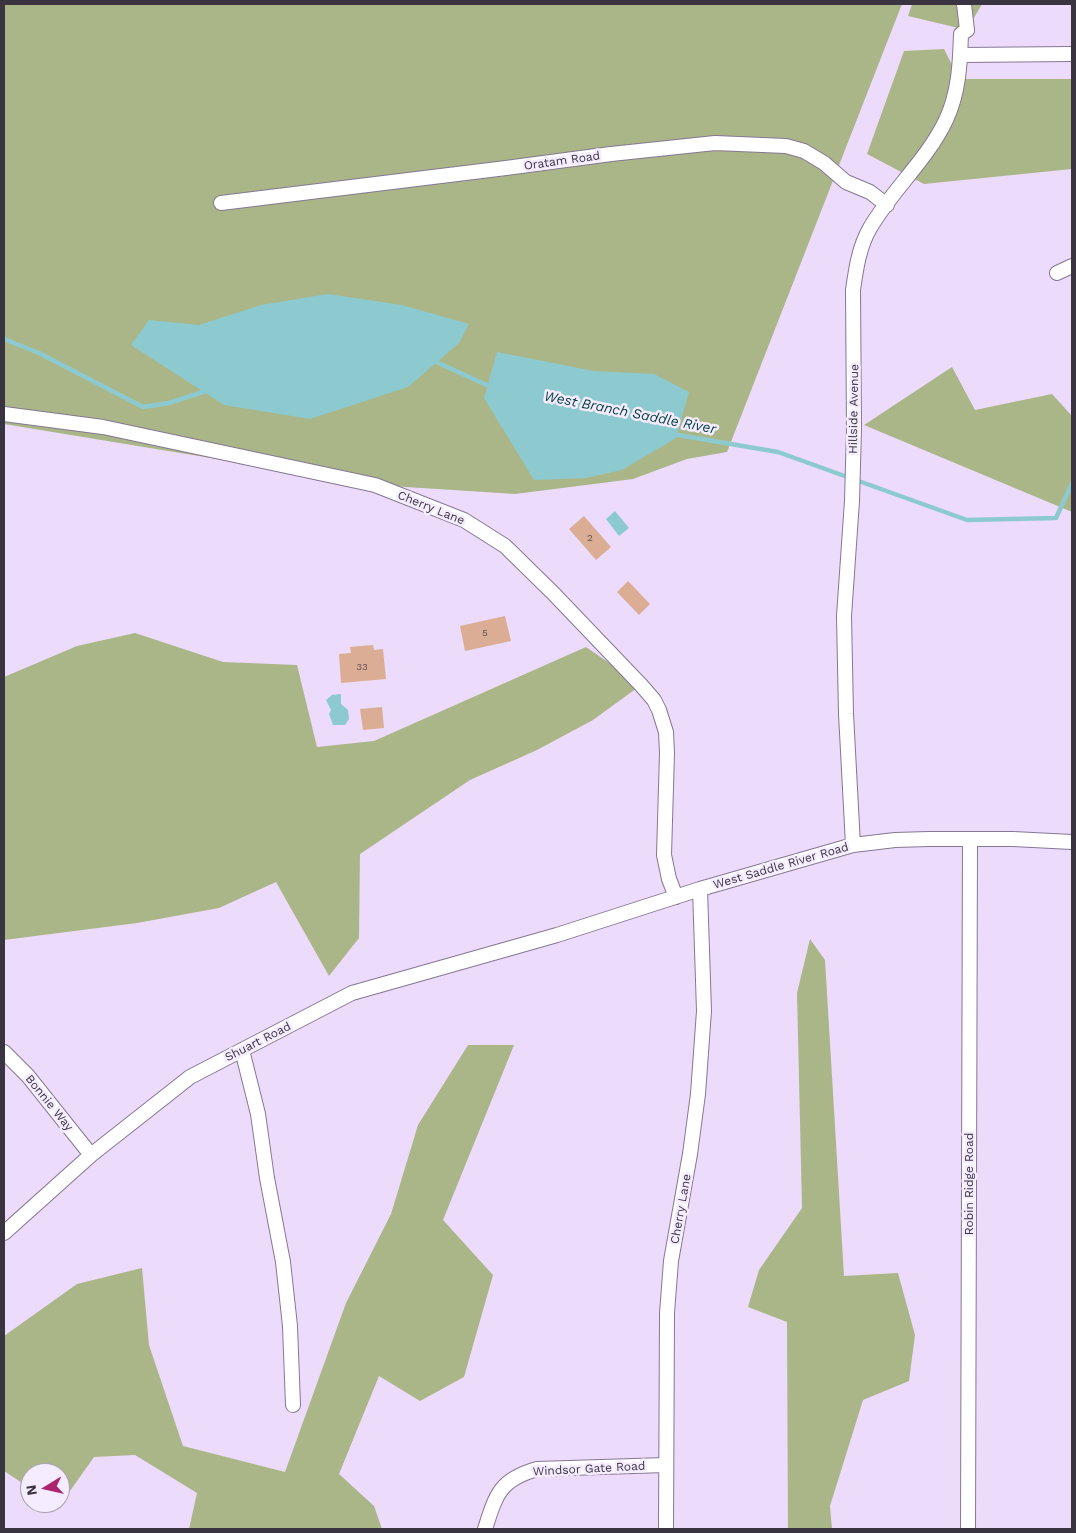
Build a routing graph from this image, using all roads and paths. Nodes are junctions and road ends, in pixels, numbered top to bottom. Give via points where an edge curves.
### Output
1 (964, 4) edge
2 (1072, 54) edge
3 (960, 55) junction
4 (221, 203) dead end
5 (887, 205) junction
6 (1072, 266) edge
7 (1057, 273) dead end
8 (4, 414) edge
9 (970, 839) junction
10 (1072, 842) edge
11 (853, 845) junction
12 (700, 889) junction
13 (676, 897) junction
14 (558, 935) joint
15 (242, 1050) junction
16 (4, 1052) edge
17 (91, 1156) junction
18 (4, 1233) edge
19 (293, 1404) dead end
20 (666, 1465) junction
21 (485, 1529) edge
22 (666, 1529) edge
23 (968, 1529) edge

1 - 3 street, Hillside Avenue via 967,30 961,34
2 - 3 street
3 - 5 street, Hillside Avenue via 960,72 946,119
4 - 5 street, Oratam Road via 715,143 786,146 804,151 846,182 870,192
5 - 11 street, Hillside Avenue via 861,248 853,290 853,468 844,616
6 - 7 street
8 - 13 street, Cherry Lane via 103,427 375,485 464,520 505,546 641,685 659,710 666,732 667,753 664,855
9 - 10 street, West Saddle River Road
9 - 11 street, West Saddle River Road via 895,840
9 - 23 street, Robin Ridge Road
11 - 12 street, West Saddle River Road
12 - 13 street, West Saddle River Road
12 - 20 street, Cherry Lane via 704,1011 696,1111 671,1261 667,1313
13 - 14 street, West Saddle River Road
14 - 15 street, Shuart Road via 352,993
15 - 17 street, Shuart Road via 190,1077
15 - 19 street via 258,1114 282,1262 290,1326
16 - 17 street, Bonnie Way via 28,1076
17 - 18 street, Shuart Road
20 - 21 street, Windsor Gate Road via 537,1469 523,1473 500,1490
20 - 22 street, Cherry Lane

